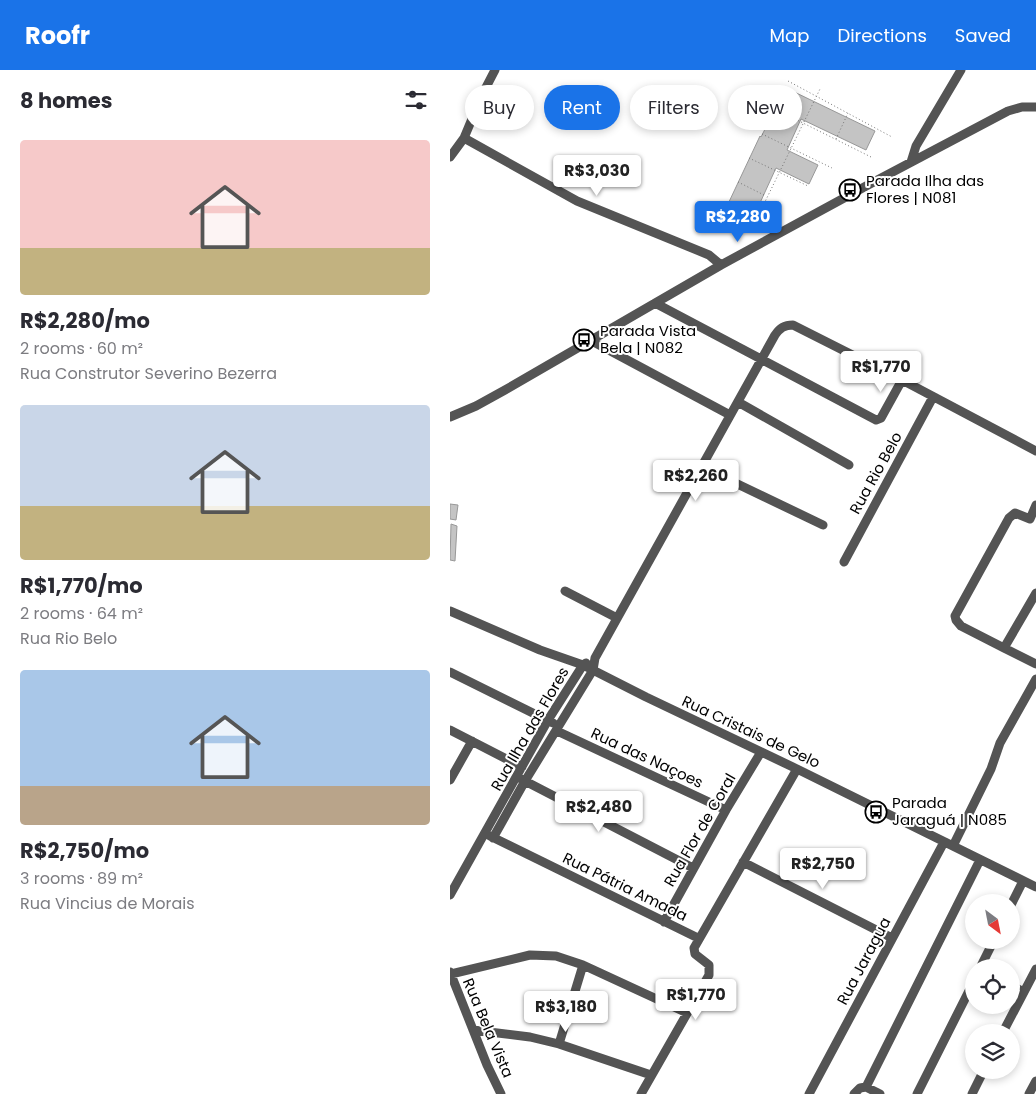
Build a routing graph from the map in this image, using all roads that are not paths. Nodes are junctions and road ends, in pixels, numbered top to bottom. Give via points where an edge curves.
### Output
1 (496, 70) edge
2 (960, 70) edge
3 (1036, 107) edge
4 (464, 138) junction
5 (450, 157) edge
6 (911, 162) junction
7 (721, 265) junction
8 (655, 303) junction
9 (590, 340) junction
10 (760, 361) junction
11 (902, 380) junction
12 (934, 397) junction
13 (738, 402) junction
14 (730, 415) junction
15 (450, 417) edge
16 (1036, 451) edge
17 (849, 465) dead end
18 (702, 467) junction
19 (1036, 505) edge
20 (1033, 522) edge
21 (823, 524) dead end
22 (844, 562) dead end
23 (565, 591) dead end
24 (1036, 593) edge
25 (450, 611) edge
26 (617, 618) junction
27 (1004, 648) junction
28 (595, 658) junction
29 (1036, 664) edge
30 (583, 665) junction
31 (593, 670) junction
32 (450, 672) edge
33 (1036, 679) edge
34 (548, 720) junction
35 (558, 728) junction
36 (450, 730) edge
37 (472, 741) junction
38 (761, 752) junction
39 (522, 767) junction
40 (797, 769) junction
41 (520, 779) junction
42 (450, 780) edge
43 (726, 810) junction
44 (489, 836) junction
45 (944, 842) junction
46 (953, 846) junction
47 (980, 860) junction
48 (743, 862) junction
49 (693, 868) junction
50 (1023, 881) junction
51 (1036, 887) edge
52 (1016, 894) edge
53 (450, 895) edge
54 (664, 922) junction
55 (698, 938) junction
56 (892, 938) junction
57 (583, 965) junction
58 (1036, 969) edge
59 (450, 973) edge
60 (1020, 988) edge
61 (1025, 990) junction
62 (965, 998) edge
63 (687, 1013) junction
64 (1007, 1024) edge
65 (473, 1030) junction
66 (560, 1044) junction
67 (651, 1075) junction
68 (980, 1079) edge
69 (1036, 1081) edge
70 (866, 1087) junction
71 (501, 1094) edge
72 (641, 1094) edge
73 (809, 1094) edge
74 (854, 1094) edge
75 (880, 1094) edge
76 (917, 1094) edge
77 (972, 1094) edge
78 (1029, 1094) edge

1 - 4 street
2 - 6 street via 916,146
3 - 6 street via 1008,112
4 - 5 street
4 - 7 street via 577,201 709,255
6 - 7 street
7 - 8 street
8 - 9 street
8 - 10 street
9 - 14 street
9 - 15 street via 505,390
10 - 11 street via 780,328 786,325
10 - 11 street, Rua Rio Belo via 876,420 881,418
10 - 13 street
11 - 12 street
12 - 16 street
12 - 22 street, Rua Rio Belo
13 - 14 street
13 - 17 street
14 - 18 street
18 - 21 street
18 - 26 street
19 - 20 street
20 - 27 street via 1019,514 1012,515 955,616 962,626
23 - 26 street
24 - 27 street
25 - 30 street, Rua Cristais de Gelo
26 - 28 street
27 - 29 street
28 - 30 street, Rua Ilha das Flores
28 - 31 street, Rua Ilha das Flores
30 - 31 street, Rua Cristais de Gelo
30 - 34 street, Rua Ilha das Flores
31 - 35 street, Rua Ilha das Flores
31 - 38 street, Rua Cristais de Gelo
32 - 34 street, Rua das Naçoes
33 - 46 street via 1000,743 991,769
34 - 35 street, Rua das Naçoes
34 - 39 street, Rua Ilha das Flores
35 - 41 street, Rua Ilha das Flores
35 - 43 street, Rua das Naçoes
36 - 37 street
37 - 39 street
37 - 42 street
38 - 40 street, Rua Cristais de Gelo
38 - 43 street, Rua Flor de Coral
39 - 41 street, Rua Ilha das Flores
40 - 45 street, Rua Cristais de Gelo
40 - 48 street
41 - 44 street, Rua Ilha das Flores
41 - 49 street
43 - 49 street, Rua Flor de Coral
44 - 53 street, Rua Ilha das Flores
44 - 54 street, Rua Pátria Amada
45 - 46 street, Rua Cristais de Gelo
45 - 56 street, Rua Jaragua
46 - 47 street, Rua Cristais de Gelo
47 - 50 street, Rua Cristais de Gelo
47 - 70 street
48 - 55 street
48 - 56 street
49 - 54 street, Rua Flor de Coral
50 - 51 street, Rua Cristais de Gelo
50 - 52 street
54 - 55 street, Rua Pátria Amada
55 - 63 street via 694,952 707,962 710,969
56 - 73 street, Rua Jaragua
57 - 59 street via 544,954
57 - 63 street
57 - 66 street
58 - 61 street
59 - 65 street, Rua Bela Vista
60 - 61 lane
61 - 64 street
62 - 76 street
63 - 67 street
65 - 66 street
65 - 71 street, Rua Bela Vista
66 - 67 street
67 - 72 street
68 - 77 street
69 - 78 street
70 - 74 street
70 - 75 street

